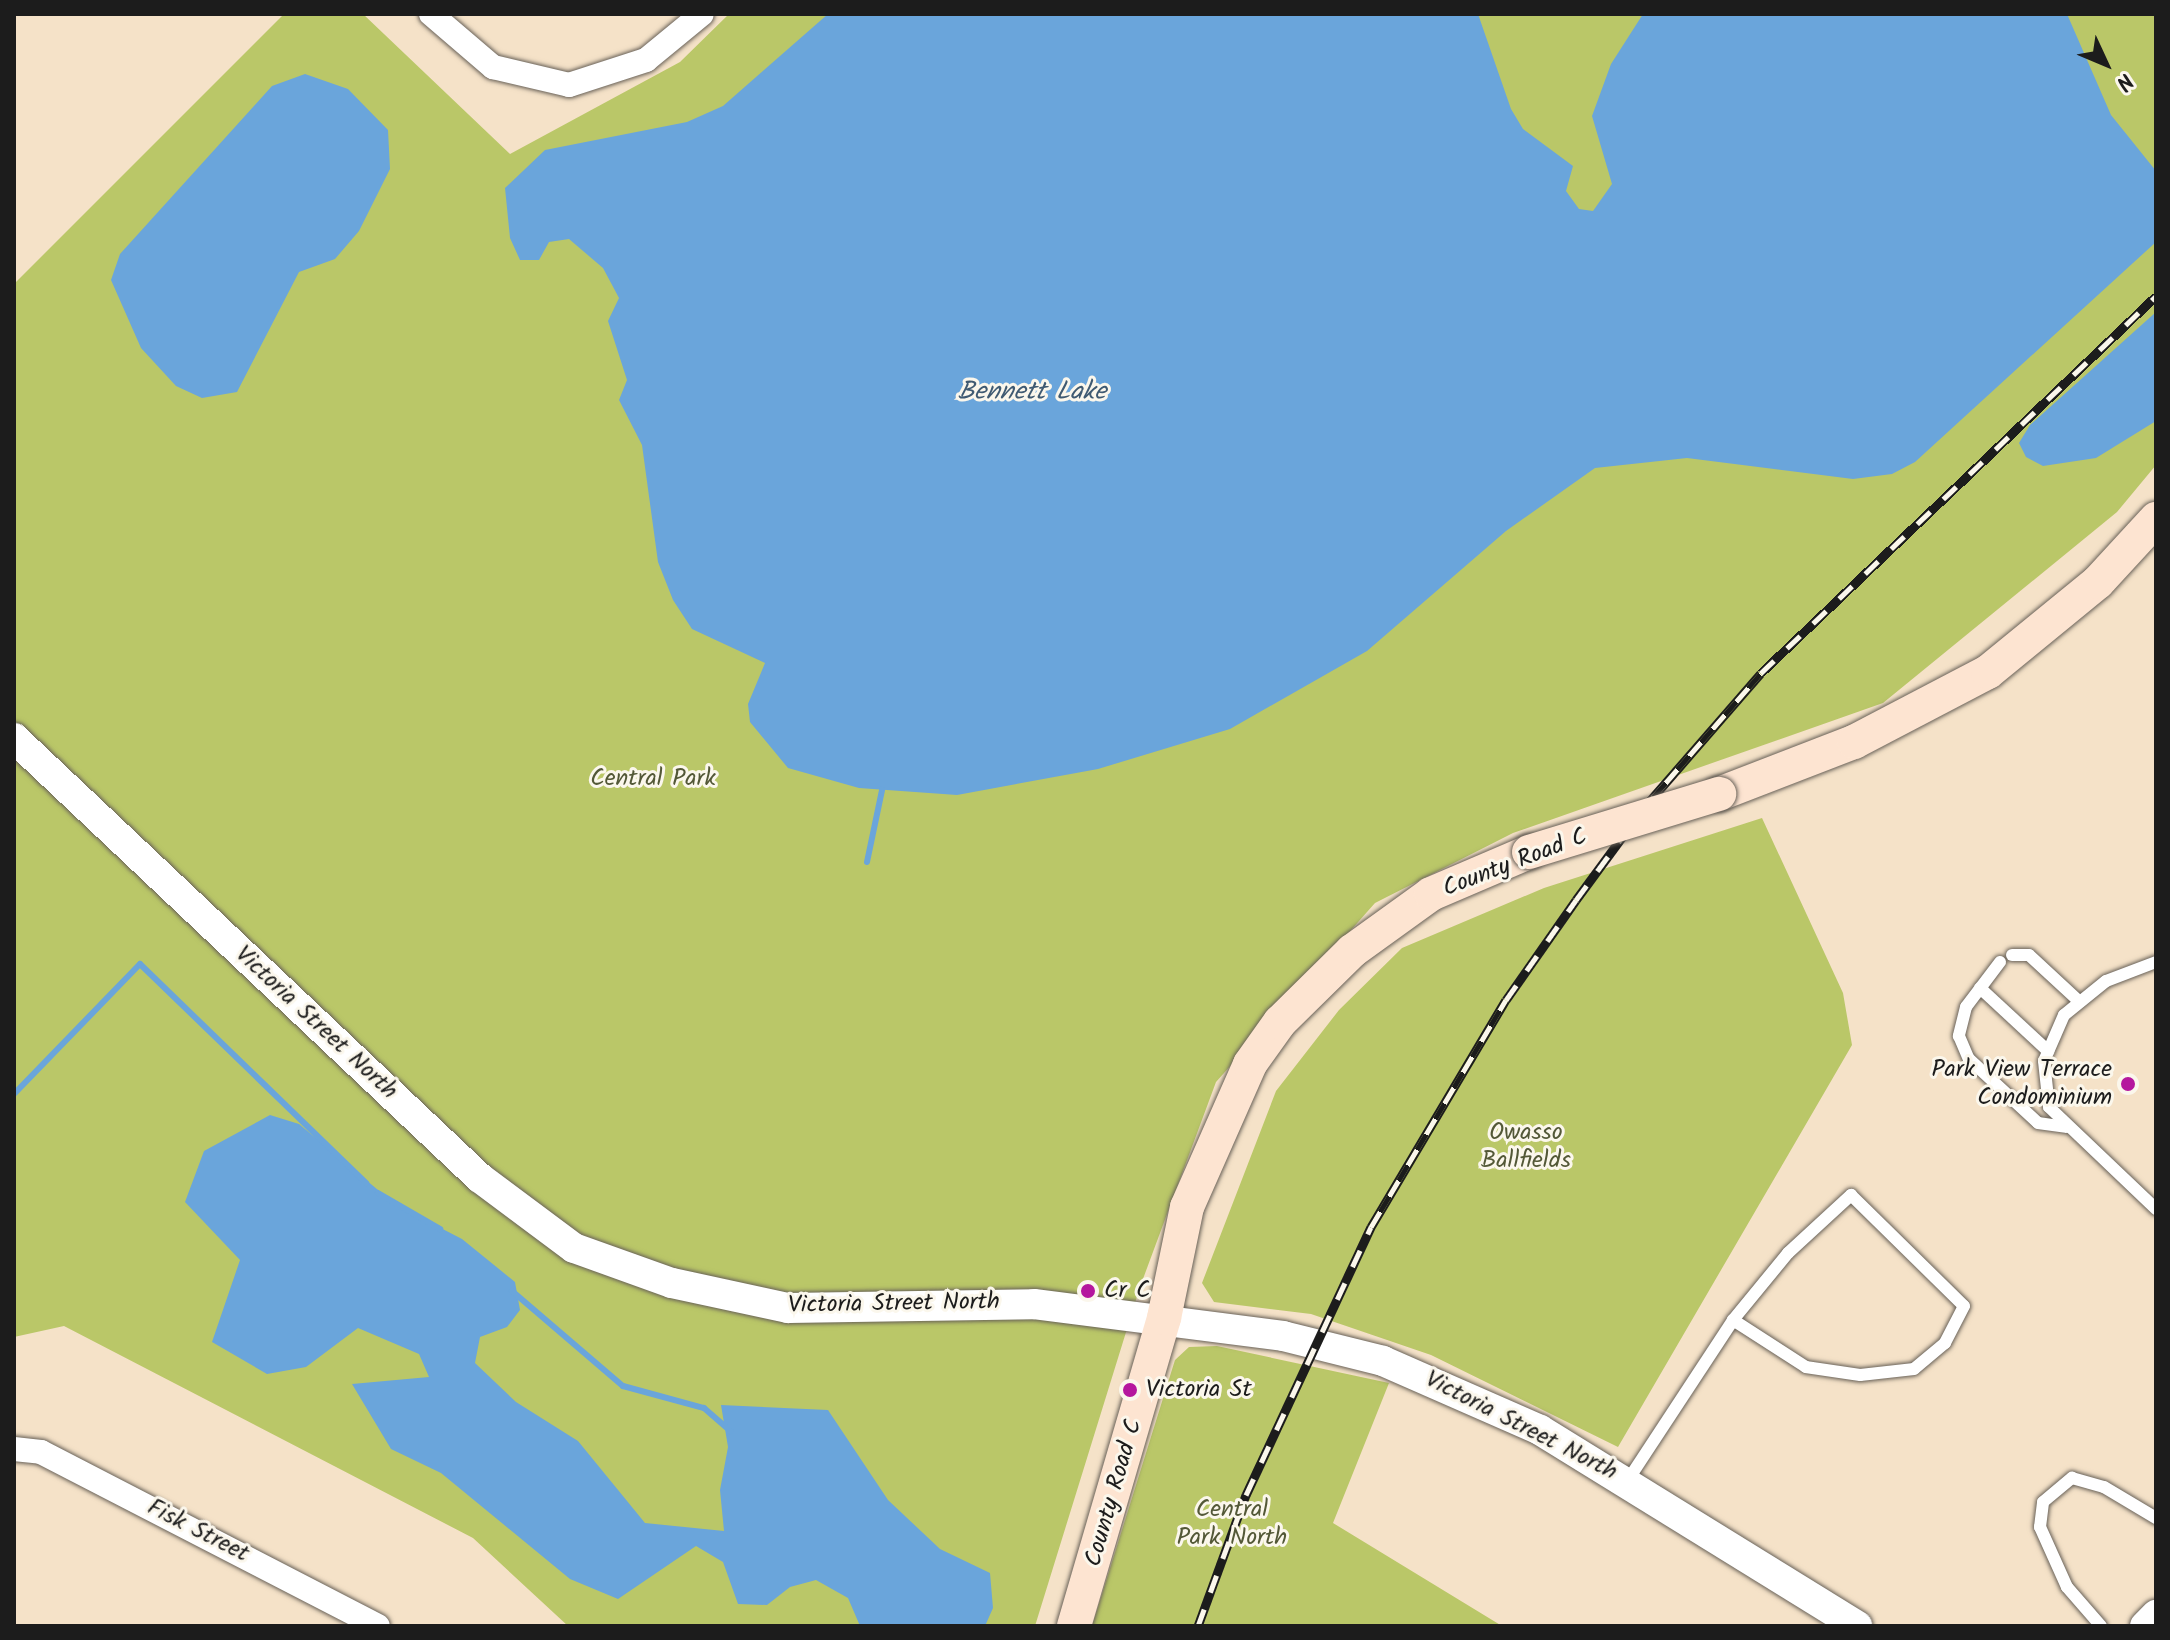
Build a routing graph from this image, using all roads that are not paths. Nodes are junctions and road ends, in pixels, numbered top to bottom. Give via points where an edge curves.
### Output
1 (431, 14) edge
2 (702, 14) edge
3 (2156, 519) edge
4 (14, 738) edge
5 (2012, 955) dead end
6 (2000, 962) dead end
7 (2156, 962) edge
8 (1980, 988) junction
9 (2080, 1002) junction
10 (2048, 1051) junction
11 (2066, 1127) junction
12 (2156, 1209) edge
13 (1164, 1318) junction
14 (1733, 1320) junction
15 (14, 1449) edge
16 (1628, 1480) junction
17 (2156, 1518) edge
18 (2156, 1615) edge
19 (378, 1626) edge
20 (1074, 1626) edge
21 (1857, 1626) edge
22 (2101, 1626) edge
23 (2145, 1626) edge

1 - 2 street via 493,67 569,85 646,60
3 - 13 main road, County Road C, bridge via 2098,582 1988,672 1854,742 1719,794 1529,852 1431,894 1352,951 1280,1022 1207,1148
4 - 13 street, Victoria Street North via 480,1178 574,1248 699,1291 788,1308 973,1301
5 - 9 lane via 2029,955
6 - 8 lane
7 - 9 lane via 2106,981
8 - 10 lane
8 - 11 lane via 1959,1036 1969,1059 2038,1123
9 - 10 lane via 2064,1015
10 - 11 lane via 2049,1107
11 - 12 lane
13 - 16 street, Victoria Street North via 1383,1361 1540,1430
13 - 20 main road, County Road C
14 - 14 lane via 1788,1253 1851,1195 1964,1306 1945,1343 1914,1369 1860,1375 1806,1367
14 - 16 lane
15 - 19 street, Fisk Street via 41,1452
16 - 21 street, Victoria Street North
17 - 22 lane via 2104,1487 2072,1478 2043,1502 2040,1527 2067,1587
18 - 23 street

